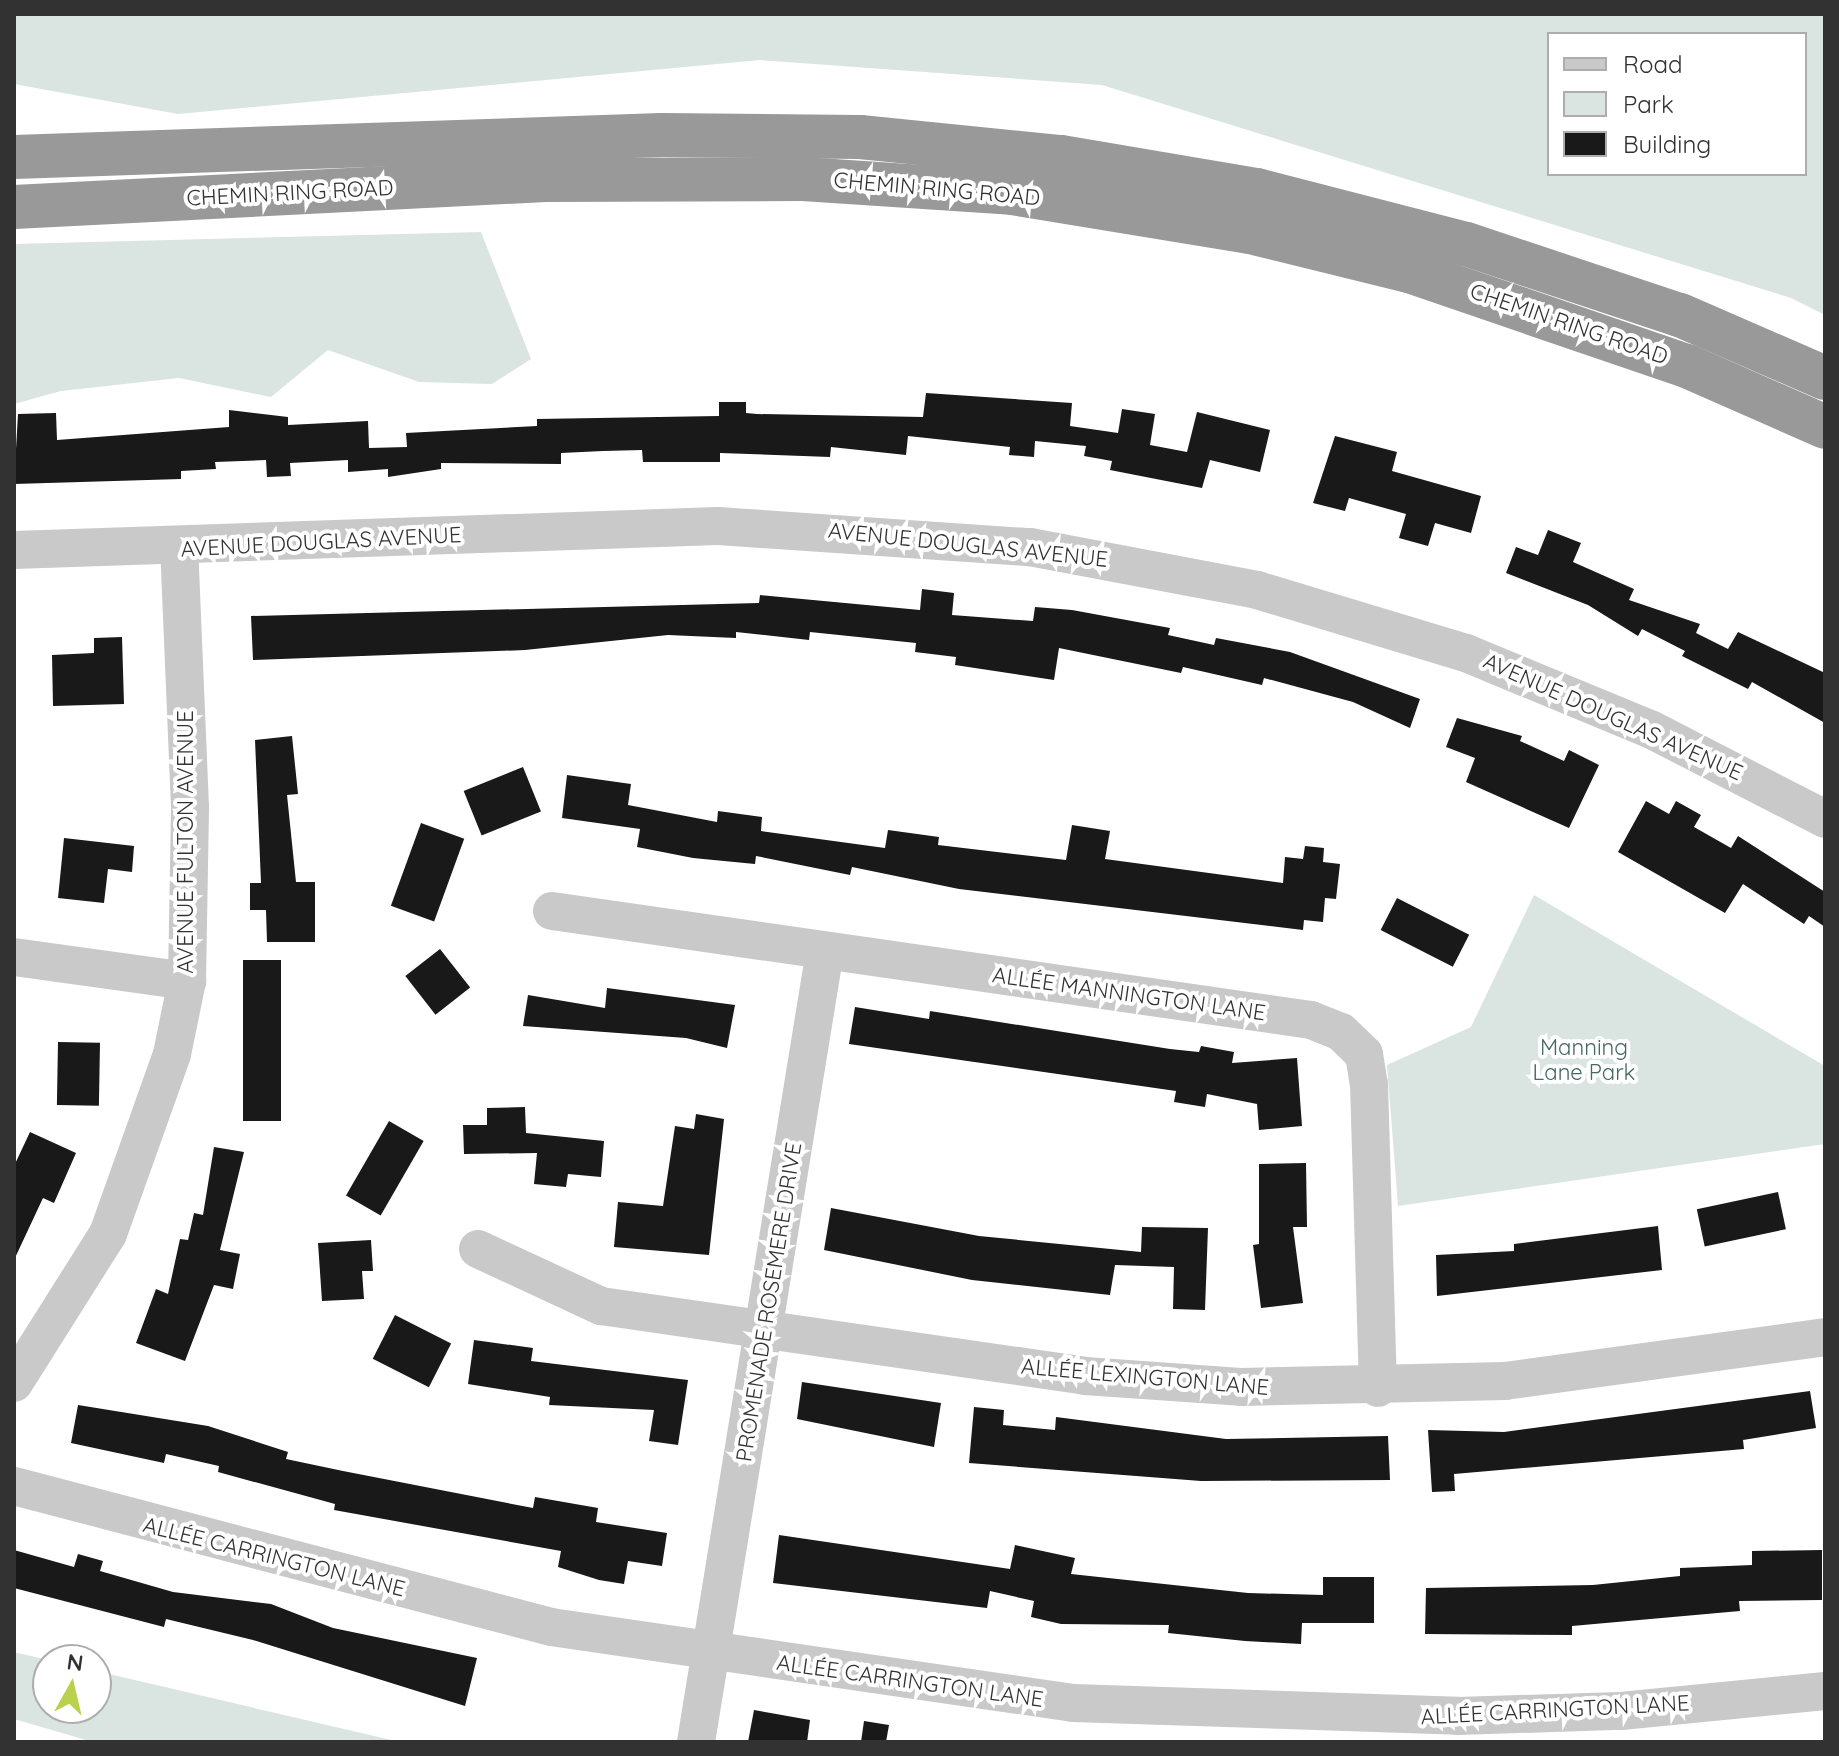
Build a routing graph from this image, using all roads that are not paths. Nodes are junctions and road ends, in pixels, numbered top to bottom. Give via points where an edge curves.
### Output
1 (14, 157) edge
2 (14, 207) edge
3 (1825, 378) edge
4 (1825, 427) edge
5 (179, 549) junction
6 (14, 550) edge
7 (1825, 819) edge
8 (552, 911) dead end
9 (825, 951) junction
10 (14, 957) edge
11 (187, 981) junction
12 (478, 1249) dead end
13 (766, 1331) junction
14 (1825, 1337) edge
15 (14, 1383) edge
16 (1378, 1388) junction
17 (14, 1486) edge
18 (710, 1653) junction
19 (1825, 1691) edge
20 (1622, 1727) edge
21 (696, 1742) edge

1 - 3 highway, CHEMIN RING ROAD via 662,135 860,137 1061,157 1257,190 1466,244 1680,315
2 - 4 highway, CHEMIN RING ROAD via 545,180 803,179 1012,193 1250,232 1409,271 1687,366
5 - 6 street, AVENUE DOUGLAS AVENUE
5 - 7 street, AVENUE DOUGLAS AVENUE via 732,526 916,535 1147,566 1466,653 1652,730
5 - 11 street, AVENUE FULTON AVENUE via 190,807
8 - 9 street, ALLÉE MANNINGTON LANE
9 - 13 street, PROMENADE ROSEMERE DRIVE
9 - 16 street, ALLÉE MANNINGTON LANE via 1311,1020 1341,1032 1364,1054 1369,1084
10 - 11 street
11 - 15 street, AVENUE FULTON AVENUE via 172,1054 108,1234
12 - 13 street, ALLÉE LEXINGTON LANE via 601,1306
13 - 16 street, ALLÉE LEXINGTON LANE via 1085,1376
13 - 18 street, PROMENADE ROSEMERE DRIVE
14 - 16 street, ALLÉE LEXINGTON LANE via 1666,1364
17 - 18 street, ALLÉE CARRINGTON LANE via 551,1627
18 - 20 street, ALLÉE CARRINGTON LANE via 1198,1712
18 - 21 street, PROMENADE ROSEMERE DRIVE
19 - 20 street, ALLÉE CARRINGTON LANE

